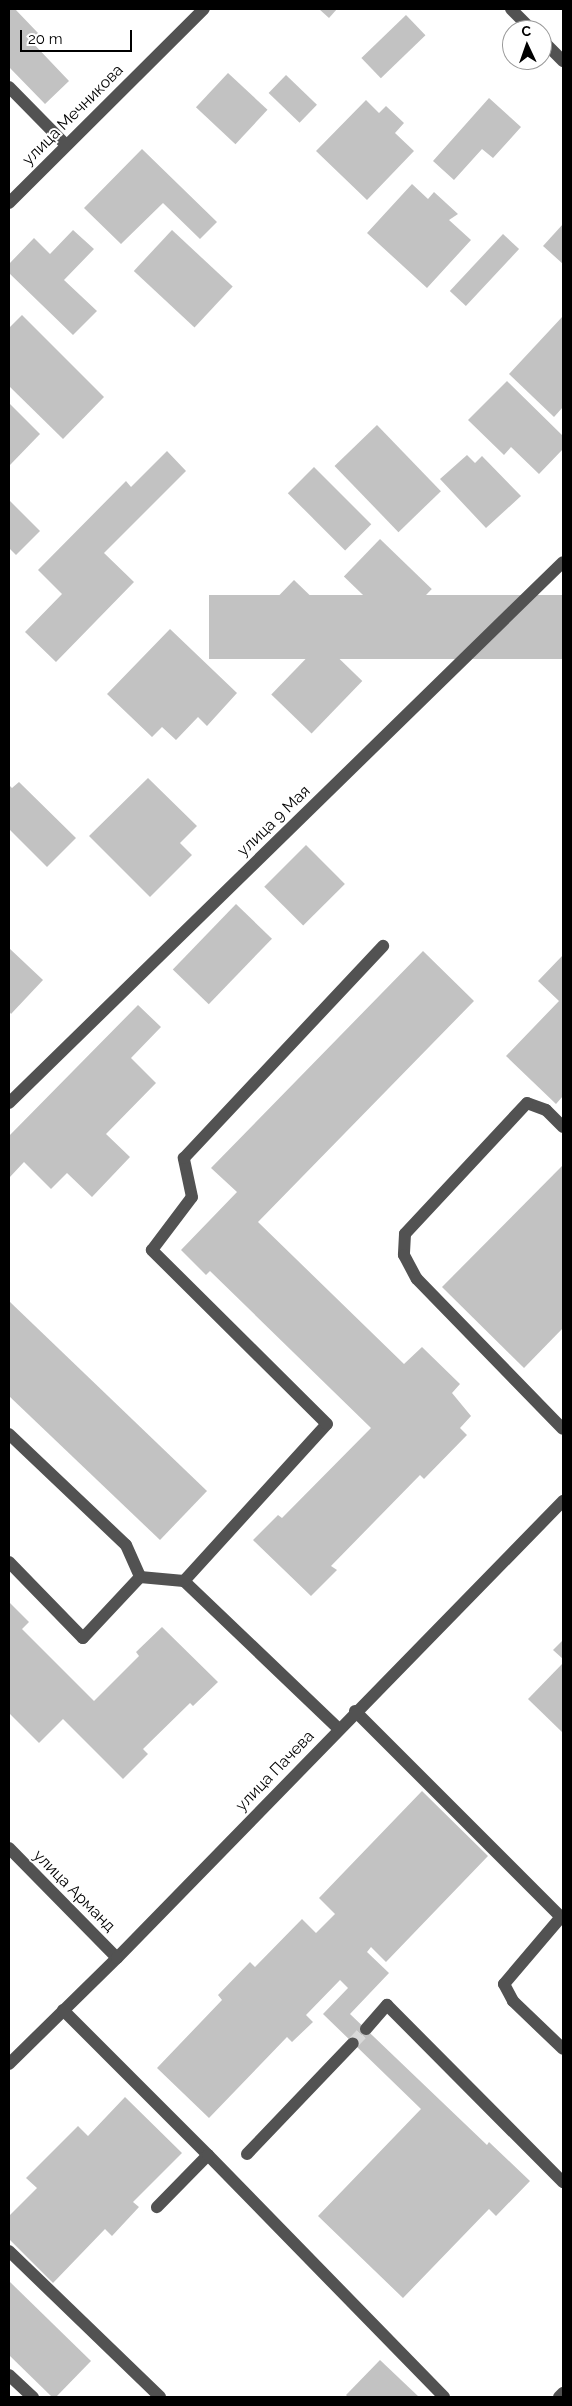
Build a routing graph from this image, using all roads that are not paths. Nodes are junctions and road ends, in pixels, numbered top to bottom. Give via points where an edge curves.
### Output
1 (204, 9) edge
2 (511, 9) edge
3 (522, 20) edge
4 (552, 50) edge
5 (563, 61) edge
6 (9, 87) edge
7 (66, 145) junction
8 (9, 203) edge
9 (563, 562) edge
10 (383, 946) dead end
11 (9, 1103) edge
12 (563, 1127) edge
13 (563, 1429) edge
14 (9, 1434) edge
15 (563, 1500) edge
16 (9, 1562) edge
17 (140, 1577) junction
18 (184, 1581) junction
19 (355, 1711) junction
20 (338, 1729) junction
21 (9, 1848) edge
22 (562, 1918) edge
23 (117, 1958) junction
24 (63, 2010) junction
25 (366, 2028) tunnel mouth
26 (353, 2043) tunnel mouth
27 (563, 2049) edge
28 (9, 2064) edge
29 (247, 2154) dead end
30 (208, 2155) junction
31 (563, 2182) edge
32 (157, 2207) dead end
33 (9, 2251) edge
34 (9, 2376) edge
35 (563, 2393) edge
36 (33, 2397) edge
37 (160, 2397) edge
38 (444, 2397) edge
39 (559, 2397) edge

1 - 7 street, улица Мечникова
2 - 3 street
4 - 5 street
6 - 7 street
7 - 8 street, улица Мечникова
9 - 11 street, улица 9 Мая
10 - 18 street via 184,1158 192,1197 152,1250 327,1424
12 - 13 street via 546,1110 527,1103 405,1234 404,1255 417,1279
14 - 17 street via 126,1544
15 - 19 street, улица Пачева
16 - 17 street via 83,1638
17 - 18 street
18 - 20 street
19 - 20 street, улица Пачева
19 - 22 street
20 - 23 street, улица Пачева
21 - 23 street, улица Арманд
22 - 27 street via 504,1984 513,2001
23 - 24 street, улица Пачева
24 - 28 street, улица Пачева
24 - 30 street
25 - 31 street via 387,2005
26 - 29 street
30 - 32 street
30 - 38 street
33 - 37 street
34 - 36 street
35 - 39 street

